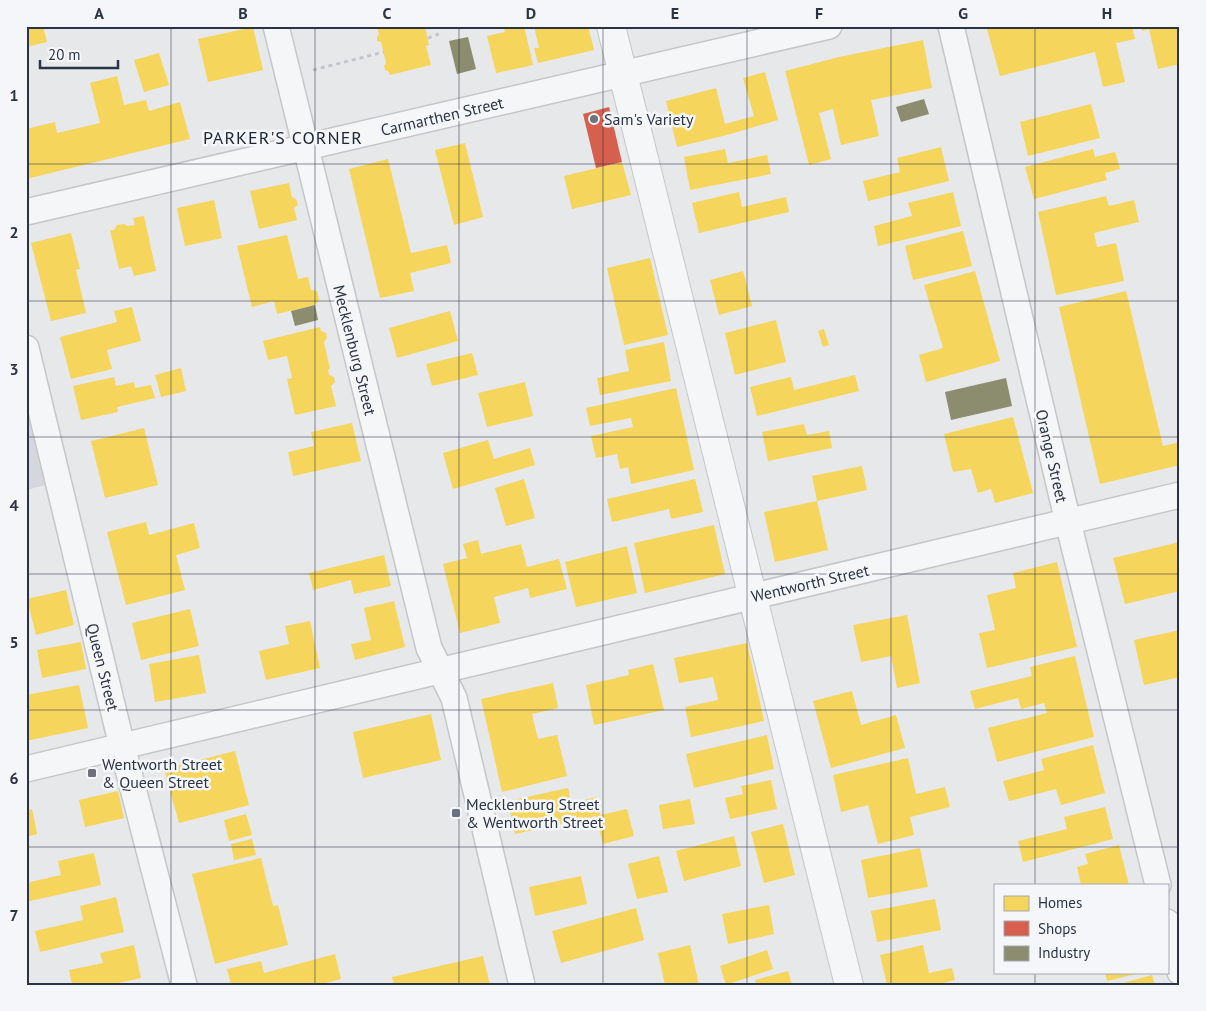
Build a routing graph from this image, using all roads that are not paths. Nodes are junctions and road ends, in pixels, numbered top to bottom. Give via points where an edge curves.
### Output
1 (276, 26) edge
2 (611, 26) edge
3 (829, 26) edge
4 (951, 26) edge
5 (623, 74) junction
6 (306, 147) junction
7 (26, 212) edge
8 (26, 348) edge
9 (1180, 495) edge
10 (1068, 522) junction
11 (752, 597) junction
12 (441, 671) junction
13 (122, 746) junction
14 (26, 769) edge
15 (1158, 884) edge
16 (1168, 926) edge
17 (1180, 972) edge
18 (184, 985) edge
19 (522, 985) edge
20 (849, 985) edge

1 - 6 street, Mecklenburg Street
2 - 5 street
3 - 5 street, Carmarthen Street
4 - 10 street, Orange Street
5 - 6 street, Carmarthen Street
5 - 11 street
6 - 7 street, Carmarthen Street
6 - 12 street, Mecklenburg Street via 429,648
8 - 13 street, Queen Street
9 - 10 street, Wentworth Street
10 - 11 street, Wentworth Street
10 - 15 street, Orange Street
11 - 12 street, Wentworth Street
11 - 20 street
12 - 13 street, Wentworth Street
12 - 19 street, Mecklenburg Street via 454,698
13 - 14 street, Wentworth Street
13 - 18 street, Queen Street
16 - 17 street

